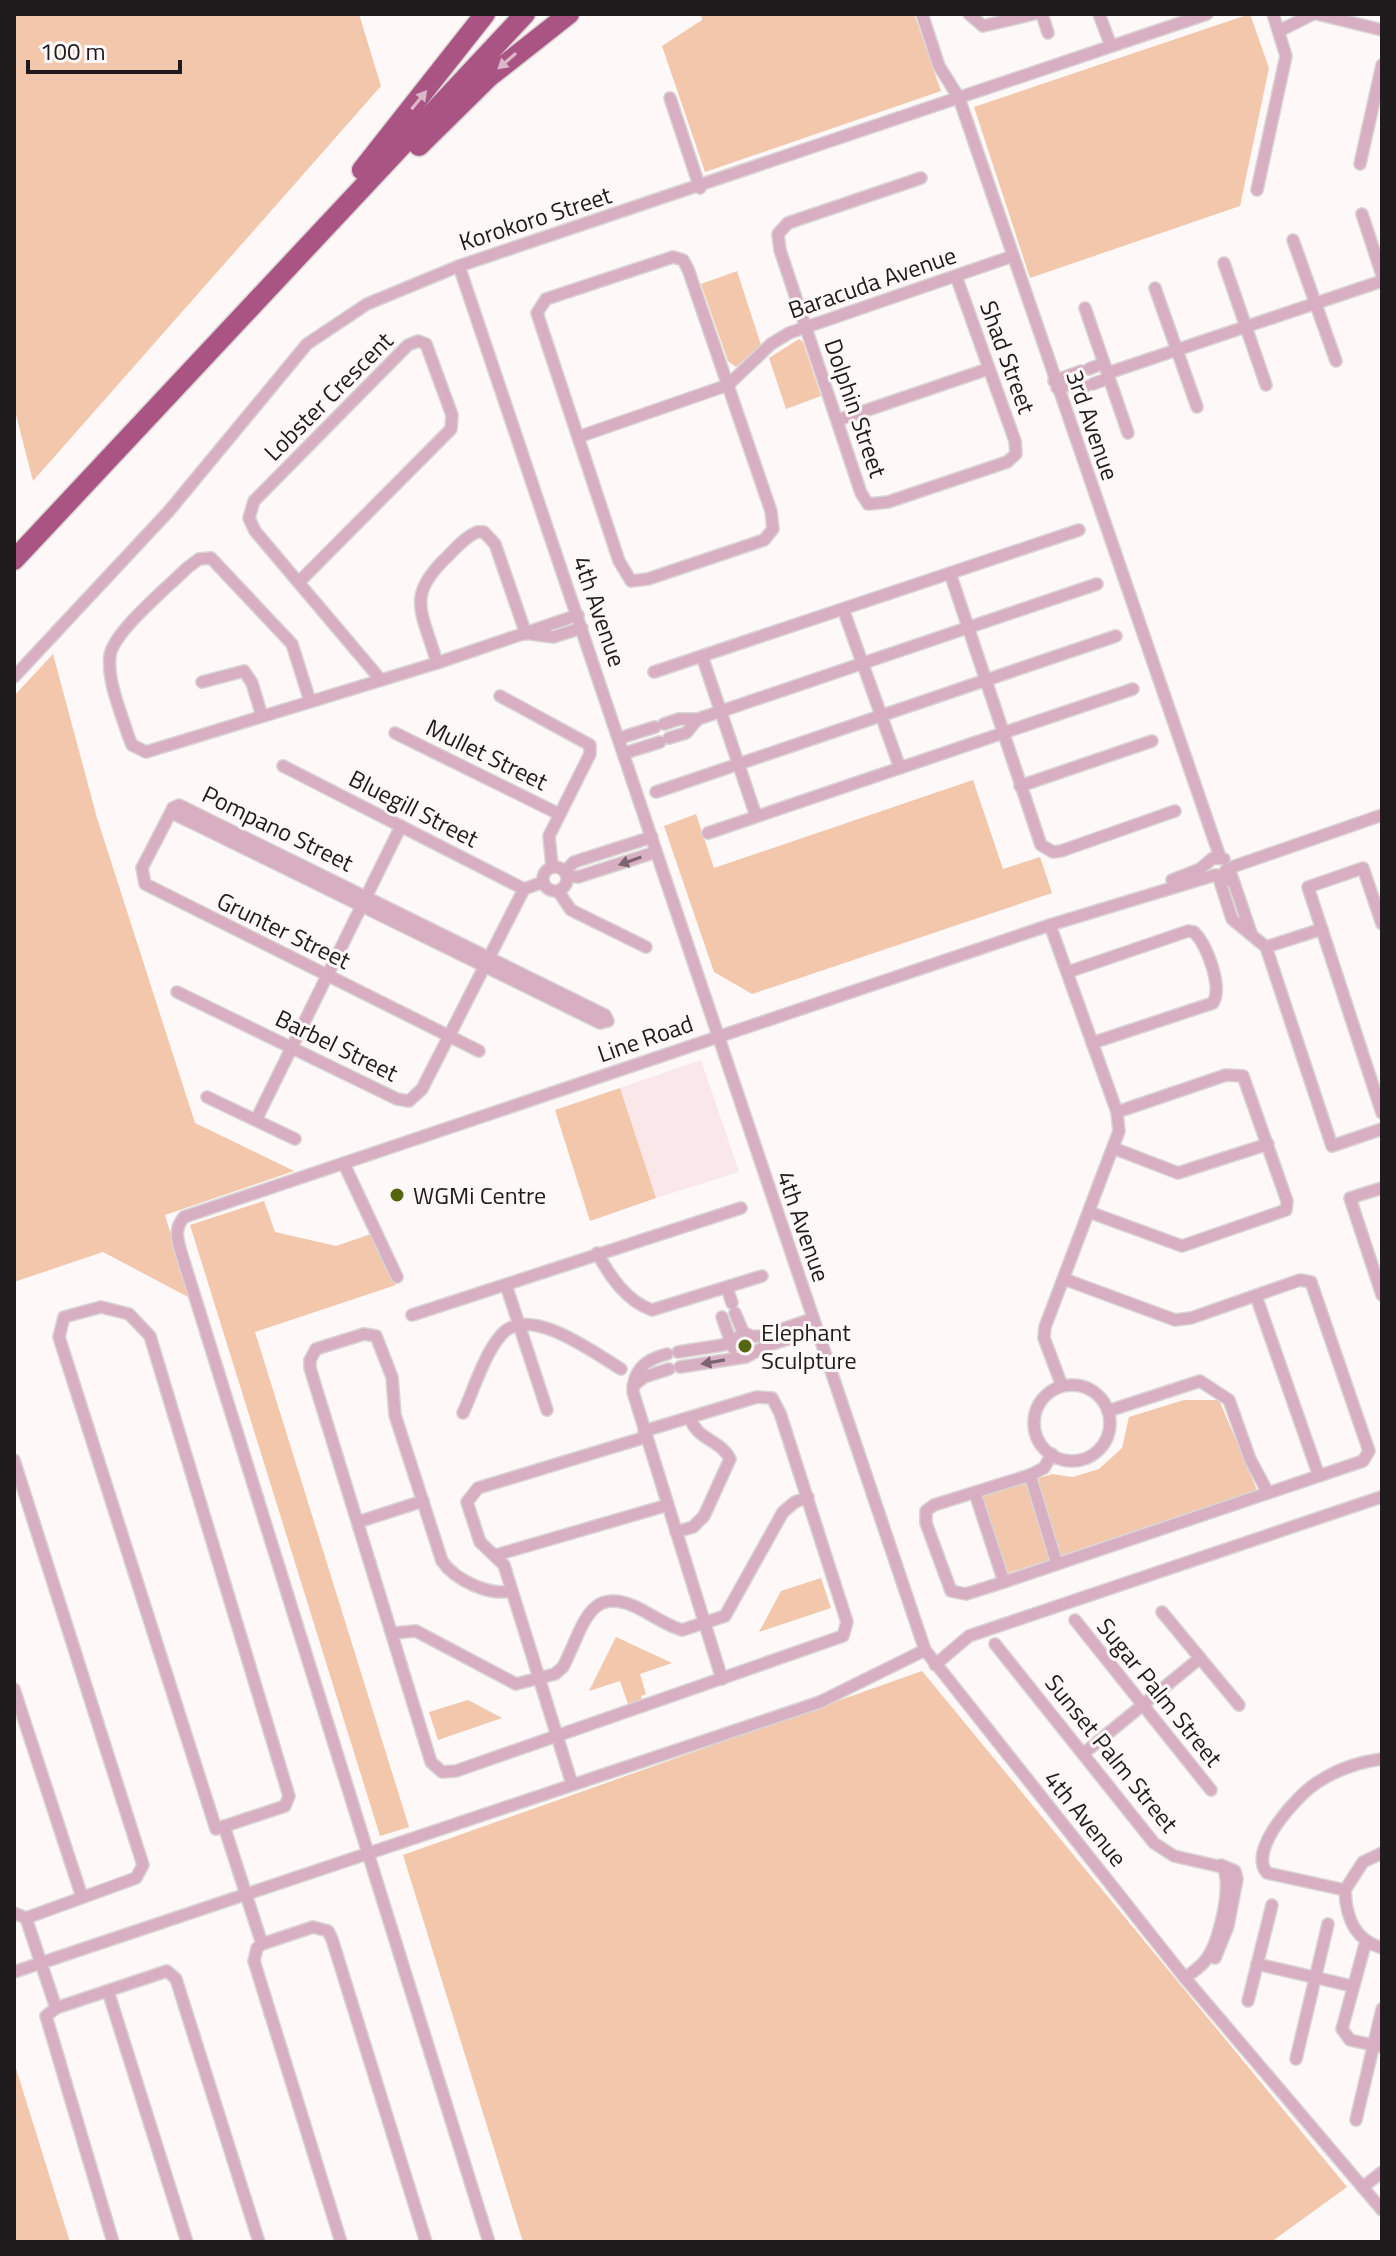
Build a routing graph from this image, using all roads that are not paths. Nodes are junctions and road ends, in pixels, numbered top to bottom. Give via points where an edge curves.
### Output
1 (485, 14) edge
2 (525, 14) edge
3 (569, 14) edge
4 (922, 14) edge
5 (969, 14) edge
6 (1034, 14) edge
7 (1042, 14) edge
8 (1099, 14) edge
9 (1207, 14) edge
10 (1273, 14) edge
11 (1315, 14) edge
12 (1382, 30) edge
13 (1279, 31) junction
14 (1048, 33) dead end
15 (1111, 46) junction
16 (1382, 65) edge
17 (670, 98) dead end
18 (959, 98) junction
19 (1360, 164) dead end
20 (921, 178) dead end
21 (700, 188) junction
22 (1257, 190) dead end
23 (1362, 214) dead end
24 (1293, 240) dead end
25 (1013, 256) junction
26 (1224, 263) dead end
27 (459, 266) junction
28 (956, 276) junction
29 (1382, 278) edge
30 (1155, 288) dead end
31 (1315, 302) junction
32 (1085, 308) dead end
33 (1245, 325) junction
34 (806, 327) junction
35 (1177, 349) junction
36 (209, 355) junction
37 (1336, 361) dead end
38 (988, 369) junction
39 (1107, 371) junction
40 (728, 385) junction
41 (1056, 385) junction
42 (1266, 385) dead end
43 (1197, 407) dead end
44 (838, 420) junction
45 (1128, 433) dead end
46 (578, 437) junction
47 (94, 475) junction
48 (868, 504) joint
49 (1079, 530) dead end
50 (14, 560) edge
51 (950, 573) junction
52 (299, 582) junction
53 (1097, 584) dead end
54 (843, 609) junction
55 (578, 615) junction
56 (582, 628) junction
57 (967, 628) junction
58 (526, 634) junction
59 (1116, 636) dead end
60 (702, 656) junction
61 (437, 663) junction
62 (862, 663) junction
63 (654, 672) dead end
64 (14, 677) edge
65 (381, 680) junction
66 (985, 681) junction
67 (202, 682) dead end
68 (1133, 689) dead end
69 (500, 696) dead end
70 (310, 701) junction
71 (720, 711) junction
72 (262, 716) junction
73 (881, 716) junction
74 (698, 719) junction
75 (395, 733) dead end
76 (1002, 733) junction
77 (620, 738) junction
78 (1152, 741) dead end
79 (625, 753) junction
80 (738, 764) junction
81 (283, 766) dead end
82 (900, 768) junction
83 (1020, 786) junction
84 (656, 792) dead end
85 (173, 808) joint
86 (1175, 811) dead end
87 (559, 814) junction
88 (1382, 815) edge
89 (756, 816) junction
90 (401, 826) junction
91 (708, 833) dead end
92 (652, 837) junction
93 (656, 852) junction
94 (552, 866) junction
95 (1221, 867) junction
96 (566, 873) junction
97 (543, 882) junction
98 (524, 889) junction
99 (558, 891) junction
100 (363, 900) junction
101 (1382, 924) edge
102 (1050, 925) junction
103 (1322, 929) junction
104 (646, 947) dead end
105 (1266, 947) junction
106 (487, 963) junction
107 (1068, 972) junction
108 (327, 975) junction
109 (177, 992) dead end
110 (581, 1008) dead end
111 (718, 1036) junction
112 (449, 1037) junction
113 (1092, 1043) junction
114 (293, 1048) junction
115 (479, 1051) dead end
116 (207, 1097) dead end
117 (1117, 1112) junction
118 (1382, 1113) edge
119 (256, 1120) junction
120 (1382, 1129) edge
121 (295, 1139) dead end
122 (1268, 1144) junction
123 (1113, 1148) junction
124 (344, 1164) junction
125 (1382, 1188) edge
126 (741, 1208) dead end
127 (1089, 1212) junction
128 (597, 1253) junction
129 (762, 1276) dead end
130 (397, 1277) dead end
131 (1064, 1279) junction
132 (506, 1285) junction
133 (727, 1288) junction
134 (714, 1293) junction
135 (1382, 1295) edge
136 (1256, 1296) junction
137 (412, 1315) dead end
138 (519, 1325) junction
139 (814, 1325) junction
140 (751, 1336) junction
141 (731, 1341) junction
142 (746, 1357) junction
143 (621, 1369) dead end
144 (1062, 1386) junction
145 (633, 1387) junction
146 (547, 1410) dead end
147 (1108, 1411) junction
148 (463, 1413) dead end
149 (690, 1418) junction
150 (645, 1434) junction
151 (1052, 1454) junction
152 (14, 1460) edge
153 (1030, 1475) junction
154 (1319, 1476) junction
155 (975, 1493) junction
156 (1268, 1493) junction
157 (808, 1497) junction
158 (1381, 1497) edge
159 (423, 1501) junction
160 (668, 1505) junction
161 (358, 1522) junction
162 (676, 1532) junction
163 (496, 1555) junction
164 (1057, 1564) junction
165 (1004, 1582) junction
166 (511, 1591) junction
167 (1162, 1612) dead end
168 (1075, 1620) dead end
169 (704, 1624) junction
170 (393, 1633) junction
171 (995, 1644) dead end
172 (925, 1650) junction
173 (1200, 1658) junction
174 (935, 1665) junction
175 (538, 1679) junction
176 (722, 1679) junction
177 (14, 1689) edge
178 (1141, 1705) junction
179 (1239, 1705) dead end
180 (556, 1737) junction
181 (1084, 1753) junction
182 (1382, 1759) edge
183 (572, 1784) junction
184 (1211, 1790) dead end
185 (224, 1826) junction
186 (370, 1852) junction
187 (1382, 1853) edge
188 (1345, 1890) junction
189 (245, 1892) junction
190 (82, 1897) junction
191 (1272, 1905) dead end
192 (14, 1913) edge
193 (26, 1918) junction
194 (1328, 1924) dead end
195 (1366, 1941) junction
196 (262, 1944) junction
197 (1382, 1948) edge
198 (42, 1962) junction
199 (1257, 1964) junction
200 (14, 1972) edge
201 (1316, 1977) junction
202 (1187, 1980) junction
203 (1352, 1986) junction
204 (108, 1991) junction
205 (1248, 2001) dead end
206 (56, 2008) junction
207 (1382, 2009) edge
208 (1378, 2046) edge
209 (1296, 2059) dead end
210 (1356, 2120) dead end
211 (1382, 2172) edge
212 (1363, 2187) junction
213 (1382, 2210) edge
214 (113, 2242) edge
215 (187, 2242) edge
216 (259, 2242) edge
217 (341, 2242) edge
218 (426, 2242) edge
219 (489, 2242) edge

36 -> 1 highway
2 - 36 highway
3 -> 47 highway via 451,114 146,431
4 - 18 street, 3rd Avenue via 939,66
5 - 6 street via 983,26
7 - 14 street
8 - 15 street
9 - 15 street, Korokoro Street
10 - 13 street
11 - 12 street
11 - 13 street
13 - 22 street via 1285,66
15 - 18 street, Korokoro Street
16 - 19 street
17 - 21 street
18 - 21 street, Korokoro Street
18 - 25 street, 3rd Avenue
20 - 34 street, Dolphin Street via 788,223 778,234
21 - 27 street, Korokoro Street
23 - 29 street
24 - 31 street
25 - 28 street, Baracuda Avenue
25 - 41 street, 3rd Avenue
26 - 33 street
27 - 55 street, 4th Avenue
27 - 64 street, Korokoro Street via 367,304 307,344 169,511
28 - 34 street, Baracuda Avenue
28 - 38 street, Shad Street
29 - 31 street
30 - 35 street
31 - 33 street
31 - 37 street
32 - 39 street
33 - 35 street
33 - 42 street
34 - 40 street, Baracuda Avenue via 771,344
34 - 44 street, Dolphin Street
35 - 39 street
35 - 43 street
36 - 47 highway
38 - 44 street
38 - 48 street, Shad Street via 1016,454 1007,462 881,505
39 - 41 street via 1085,370
39 - 41 street via 1079,389
39 - 45 street
40 - 46 street, Baracuda Avenue
40 - 46 street via 688,269 679,257 556,295 540,305 538,320
40 - 46 street via 771,511 773,529 764,540 631,581 619,561
41 - 95 street, 3rd Avenue
44 - 48 street, Dolphin Street
47 - 50 highway
49 - 51 street
51 - 54 street
51 - 57 street
52 - 52 street, Lobster Crescent via 252,526 251,506 408,345 426,344 452,415 451,429
52 - 65 street, Lobster Crescent
53 - 57 street
54 - 60 street
54 - 62 street
55 - 56 street, 4th Avenue
55 - 58 street
56 - 58 street via 553,637
56 - 77 street, 4th Avenue
57 - 62 street
57 - 66 street
58 - 61 street
58 - 61 street via 495,544 477,532 430,573 421,588 420,606
59 - 66 street
60 - 63 street
60 - 71 street
61 - 65 street
62 - 71 street
62 - 73 street
65 - 70 street
66 - 73 street
66 - 76 street
67 - 72 street via 244,671
68 - 76 street
69 - 87 street via 590,745
70 - 72 street
70 - 72 street via 285,635 217,562 199,559 118,637 110,653 110,672 132,745 138,751 155,751
71 - 74 street
71 - 80 street
73 - 80 street
73 - 82 street
74 - 77 street via 679,719
74 - 79 street via 686,733
75 - 87 street, Mullet Street
76 - 82 street
76 - 83 street
77 - 79 street, 4th Avenue
78 - 83 street
79 - 92 street, 4th Avenue
80 - 84 street
80 - 89 street
81 - 90 street, Bluegill Street
82 - 89 street
83 - 86 street via 1036,838 1053,852
85 - 100 street, Pompano Street via 176,815 207,824
85 - 108 street, Grunter Street via 142,868 143,882
87 - 94 street via 547,846
88 - 95 street, Line Road
89 - 91 street
90 - 98 street, Bluegill Street
90 - 100 street
92 - 93 street, 4th Avenue
92 - 96 street via 574,862
93 -> 96 street via 578,877
93 - 111 street, 4th Avenue
94 - 96 street
94 - 97 street
95 - 102 street, Line Road
95 - 105 street, 3rd Avenue via 1232,919
96 - 99 street via 566,885
97 - 98 street
97 - 99 street
98 - 106 street
99 - 104 street via 571,910
100 - 106 street, Pompano Street
100 - 108 street
101 - 103 street via 1363,868 1308,887
102 - 107 street
102 - 111 street, Line Road
103 - 105 street
103 - 118 street
105 - 120 street via 1332,1146
106 - 110 street, Pompano Street
106 - 112 street
107 - 113 street
107 - 113 street via 1188,931 1199,937 1211,968 1217,989 1213,1003
108 - 112 street, Grunter Street
108 - 114 street
109 - 114 street, Barbel Street
111 - 124 street, Line Road
111 - 139 street, 4th Avenue
112 - 114 street, Barbel Street via 422,1089 409,1101
112 - 115 street, Grunter Street
113 - 117 street
114 - 119 street
116 - 119 street
117 - 122 street via 1238,1074 1246,1079
117 - 123 street via 1119,1131
119 - 121 street
122 - 123 street via 1178,1173
122 - 127 street via 1287,1201 1280,1214 1182,1246
123 - 127 street
124 - 130 street
124 - 186 street, Line Road via 184,1217 176,1231
125 - 135 street via 1350,1198
126 - 128 street
127 - 131 street
128 - 132 street
128 - 134 street via 614,1282 648,1309
129 - 133 street
131 - 136 street via 1175,1320
131 - 144 street via 1044,1338
132 - 137 street
132 - 138 street
133 - 134 street
133 - 140 street via 743,1332
134 - 141 street
136 - 154 street
136 - 154 street via 1300,1280 1311,1282 1318,1293 1369,1451 1363,1461
138 - 143 street via 555,1331
138 - 146 street
138 - 148 street via 496,1343
139 - 140 street
139 - 142 street
139 - 172 street, 4th Avenue
140 - 141 street
141 - 142 street
141 - 145 street via 649,1360
142 -> 145 street via 675,1368 644,1377
144 - 147 street via 1090,1389
144 - 151 street via 1044,1398 1035,1417 1038,1438
145 - 150 street
147 - 151 street via 1109,1434 1096,1452 1074,1460
147 - 156 street via 1200,1381 1229,1400
149 - 150 street
149 - 157 street via 757,1397 772,1398
149 - 162 street via 698,1434 730,1459 704,1516 693,1527
150 - 160 street
150 - 163 street via 472,1492 467,1502 476,1534
151 - 153 street via 1044,1468
152 - 190 street via 143,1865 136,1878
153 - 155 street
153 - 164 street
154 - 156 street
155 - 165 street
155 - 165 street via 930,1507 926,1523 951,1591 966,1594
156 - 164 street
157 - 169 street via 783,1512 731,1610
157 - 176 street via 847,1622 843,1636
158 - 174 street via 969,1636
159 - 161 street
159 - 161 street via 395,1415 383,1348 370,1333 350,1338 316,1349 310,1360
159 - 166 street via 446,1566 489,1591
160 - 162 street
160 - 163 street
161 - 170 street
162 - 169 street
163 - 166 street
164 - 165 street
166 - 175 street
167 - 173 street
168 - 178 street, Sugar Palm Street
169 - 175 street via 682,1630 618,1598 604,1600 592,1608 560,1672
169 - 176 street
170 - 175 street via 416,1631 507,1682
170 - 180 street via 435,1768 456,1771
171 - 181 street, Sunset Palm Street
172 - 174 street, 4th Avenue
172 - 183 street via 820,1702
173 - 178 street
173 - 179 street
174 - 202 street, 4th Avenue
175 - 180 street
176 - 180 street
177 - 190 street
178 - 181 street
178 - 184 street, Sugar Palm Street
180 - 183 street
181 - 202 street, Sunset Palm Street via 1163,1851 1222,1867 1228,1881 1210,1955
182 - 188 street via 1348,1766 1314,1784 1281,1819 1262,1853 1267,1873
183 - 186 street
185 - 185 street via 216,1829 59,1337 60,1321 71,1313 118,1309 137,1319 150,1336 287,1789 285,1806
185 - 189 street
186 - 189 street
186 - 219 street
187 - 188 street via 1363,1862
188 - 195 street via 1350,1922
189 - 196 street
189 - 198 street
190 - 193 street
191 - 199 street
192 - 193 street
193 - 198 street
194 - 201 street
195 - 197 street
195 - 203 street
196 - 217 street via 254,1954 255,1967
196 - 218 street via 313,1927 328,1931
198 - 200 street
198 - 206 street
199 - 201 street
199 - 205 street
201 - 203 street
201 - 209 street
202 - 212 street, 4th Avenue
203 - 208 street via 1342,2029 1350,2040
204 - 206 street
204 - 215 street
204 - 216 street via 167,1971 175,1975
206 - 214 street via 47,2014 45,2024
207 - 208 street
208 - 210 street
211 - 212 street
212 - 213 street, 4th Avenue

